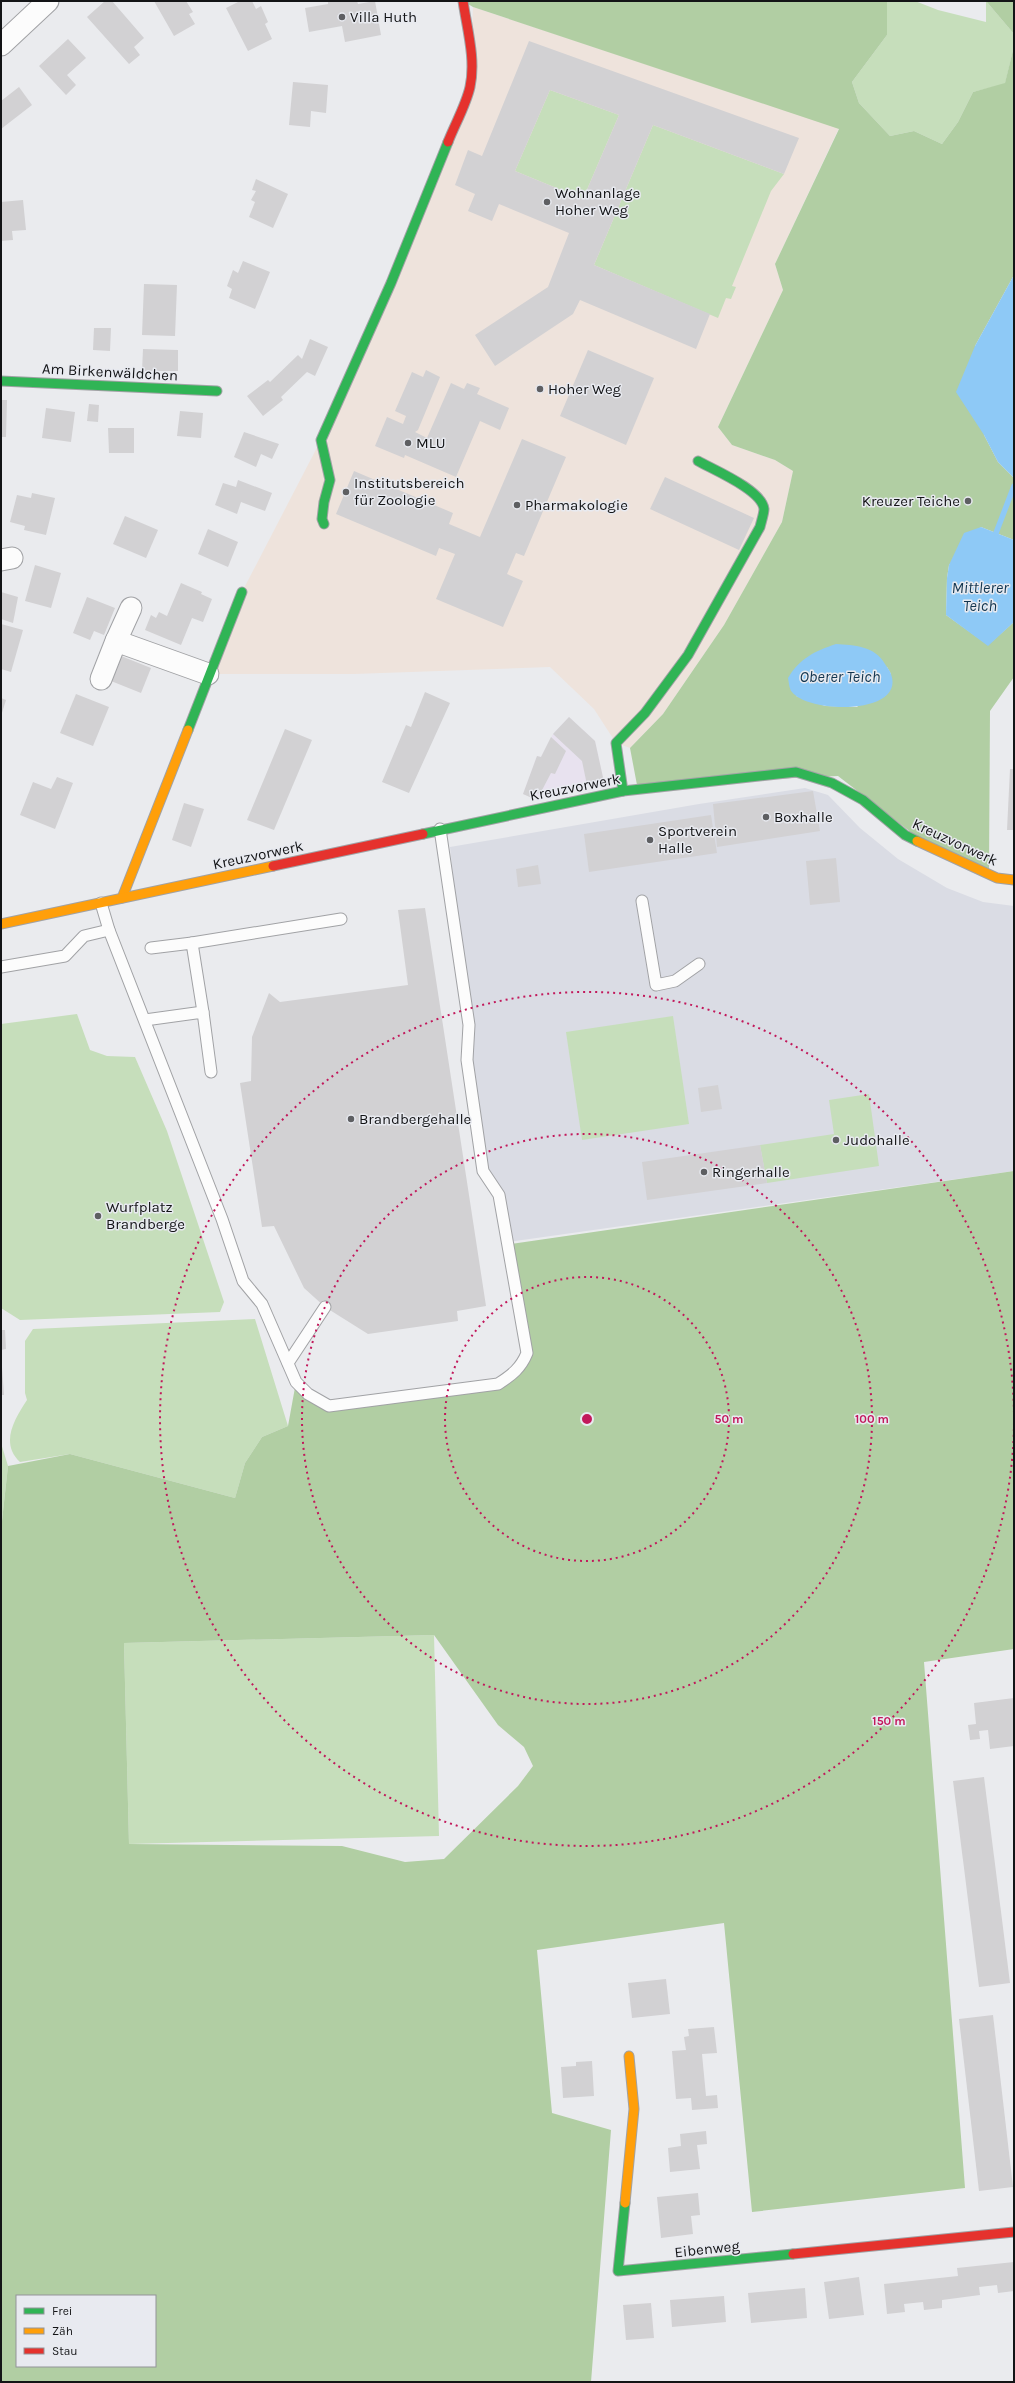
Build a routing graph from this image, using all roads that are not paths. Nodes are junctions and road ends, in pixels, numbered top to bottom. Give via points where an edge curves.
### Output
1 (48, 1) edge
2 (463, 1) edge
3 (1, 44) edge
4 (1, 381) edge
5 (217, 391) dead end
6 (698, 461) dead end
7 (324, 524) dead end
8 (242, 592) dead end
9 (131, 608) dead end
10 (116, 641) junction
11 (208, 674) junction
12 (101, 679) dead end
13 (623, 791) junction
14 (440, 829) junction
15 (1014, 880) edge
16 (122, 898) junction
17 (642, 901) dead end
18 (101, 903) junction
19 (341, 919) dead end
20 (1, 924) edge
21 (109, 930) junction
22 (192, 943) junction
23 (150, 948) dead end
24 (699, 964) dead end
25 (1, 967) edge
26 (203, 1012) junction
27 (145, 1020) junction
28 (211, 1072) dead end
29 (325, 1307) dead end
30 (288, 1363) junction
31 (629, 2056) dead end
32 (1014, 2232) edge

1 - 3 street
2 - 7 street via 471,46 473,72 470,88 391,283 321,440 330,480 324,502
4 - 5 street, Am Birkenwäldchen
6 - 13 street via 755,493 762,503 762,518 750,548 688,655 645,713 616,743
8 - 11 street
9 - 10 street
10 - 11 street
10 - 12 street
11 - 16 street
13 - 14 street, Kreuzvorwerk
13 - 15 street, Kreuzvorwerk via 796,772 832,783 863,800 904,836 997,878
14 - 16 street, Kreuzvorwerk
14 - 30 lane via 469,1025 467,1060 483,1171 498,1195 527,1353 513,1374 498,1384 329,1406 308,1394 296,1382
16 - 18 street, Kreuzvorwerk
17 - 24 lane via 656,985 674,981
18 - 20 street, Kreuzvorwerk
18 - 21 lane
19 - 22 lane
21 - 25 lane via 84,936 65,956
21 - 27 lane
22 - 23 lane
22 - 26 lane
26 - 27 lane
26 - 28 lane
27 - 30 lane via 222,1219 243,1281 262,1304
29 - 30 lane
31 - 32 street, Eibenweg via 634,2109 618,2272

